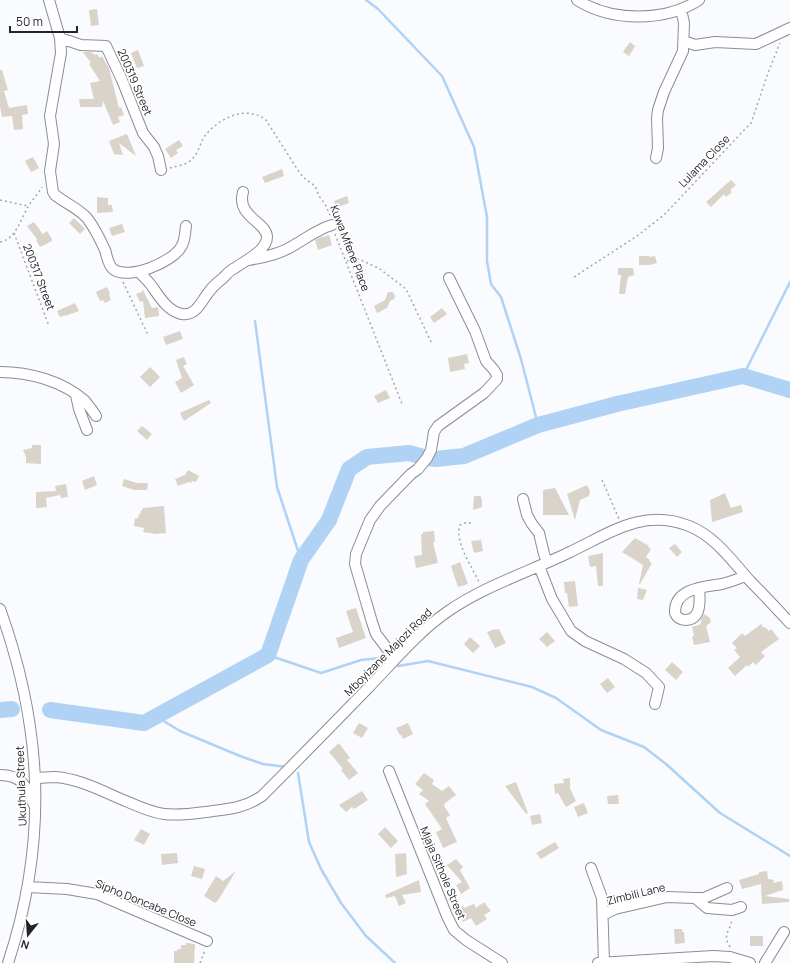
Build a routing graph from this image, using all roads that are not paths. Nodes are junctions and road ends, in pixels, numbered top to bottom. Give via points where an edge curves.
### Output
1 (49, 0) edge
2 (577, 0) edge
3 (699, 0) edge
4 (681, 9) junction
5 (788, 29) edge
6 (60, 38) junction
7 (684, 41) junction
8 (656, 158) dead end
9 (161, 170) road end
10 (244, 192) dead end
11 (332, 225) road end
12 (186, 226) dead end
13 (248, 260) junction
14 (139, 272) junction
15 (449, 278) dead end
16 (0, 372) edge
17 (76, 395) junction
18 (96, 416) dead end
19 (87, 430) dead end
20 (523, 499) dead end
21 (543, 564) junction
22 (745, 576) junction
23 (699, 588) dead end
24 (0, 609) edge
25 (790, 623) edge
26 (396, 659) junction
27 (655, 704) dead end
28 (389, 772) dead end
29 (0, 775) edge
30 (36, 778) junction
31 (35, 809) junction
32 (591, 868) dead end
33 (28, 887) junction
34 (727, 888) dead end
35 (695, 898) junction
36 (741, 907) dead end
37 (603, 915) junction
38 (784, 932) dead end
39 (207, 941) dead end
40 (665, 961) edge
41 (8, 963) edge
42 (502, 963) edge
43 (598, 963) edge
44 (604, 963) edge
45 (750, 963) edge
46 (765, 963) edge

1 - 6 street
2 - 4 street via 603,12 626,16 665,14
3 - 4 street
4 - 7 street
5 - 7 street via 756,44 715,42 696,45
6 - 9 street, 200319 Street via 81,45 106,46 143,133 156,151
6 - 14 street via 60,63 50,116 54,144 50,171 53,192 87,218 97,234 110,266 118,272
7 - 8 street via 683,52 658,110
10 - 13 street via 243,206 266,233 267,239 262,249
11 - 13 street via 312,233 280,252
12 - 14 street via 182,247 175,254
13 - 14 street via 233,268 209,292 198,308 188,314 176,312 167,306
15 - 26 street via 475,331 486,361 497,375 484,393 438,426 427,458 380,506 370,520 356,554 355,564 376,634
16 - 17 street via 42,378
17 - 18 street
17 - 19 street
20 - 21 street via 527,515 539,533 544,554
21 - 22 street, Mboyizane Majozi Road via 623,526 646,520 660,520 688,526 707,536
21 - 26 street, Mboyizane Majozi Road via 483,591 445,613
21 - 27 street via 552,600 571,631 646,673 659,688
22 - 23 street via 734,581
22 - 25 street, Mboyizane Majozi Road
24 - 30 street, Ukuthula Street via 23,683
26 - 30 street, Mboyizane Majozi Road via 262,796 243,806 198,813 164,814 70,780 54,777
28 - 42 street, Mjaja Sithole Street via 454,930
29 - 31 street via 13,776 20,780
30 - 31 street, Ukuthula Street
31 - 33 street, Ukuthula Street via 35,832
32 - 37 street via 602,898
33 - 39 street, Sipho Doncabe Close via 97,894
33 - 41 street, Ukuthula Street
34 - 35 street, Zimbili Lane via 704,898
35 - 36 street via 707,908 732,910
35 - 37 street, Zimbili Lane via 659,898 615,909
37 - 44 street
38 - 46 street
40 - 44 street
40 - 45 street via 712,956 730,957
43 - 44 street

